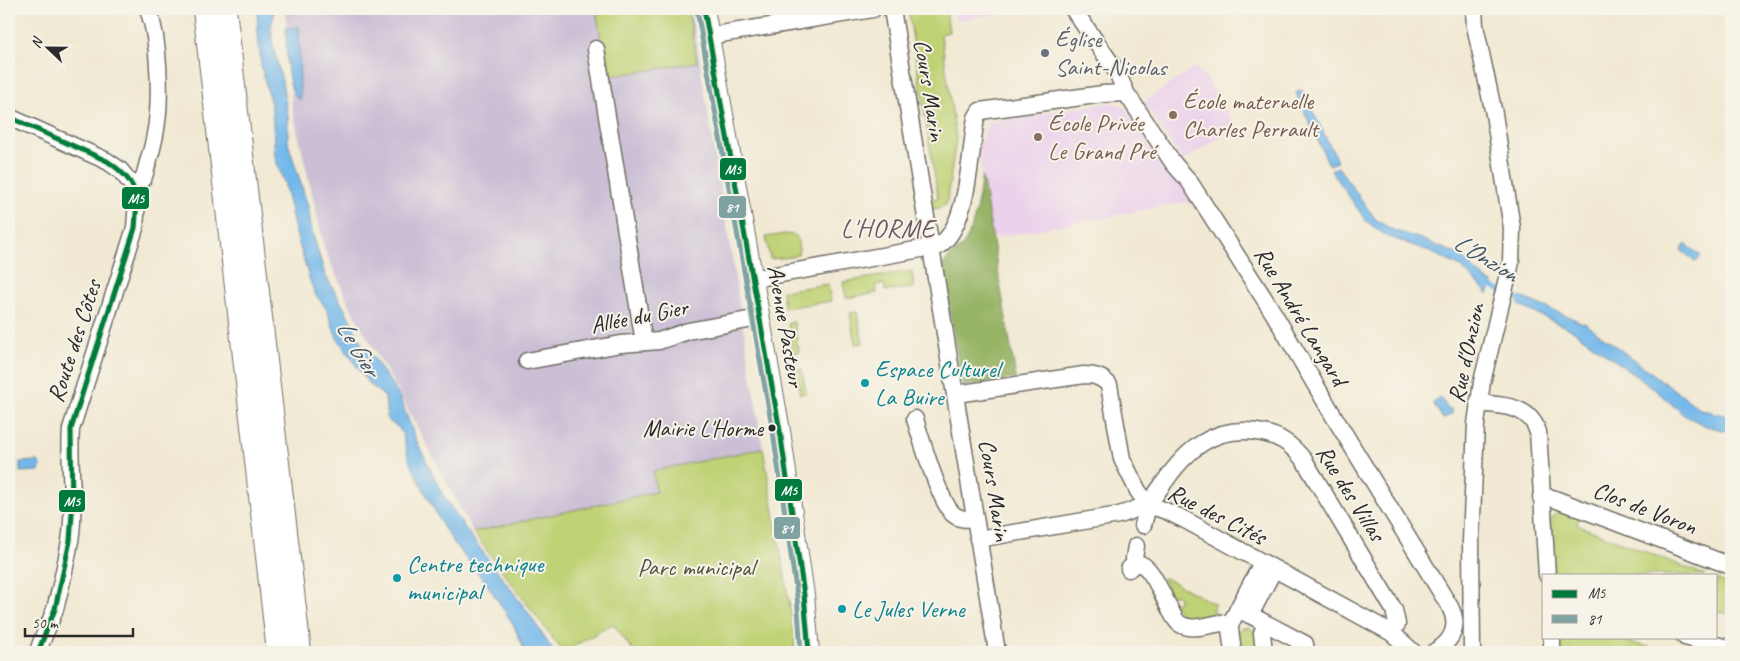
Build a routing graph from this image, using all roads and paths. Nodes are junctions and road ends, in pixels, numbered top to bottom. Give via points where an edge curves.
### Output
1 (148, 9) edge
2 (205, 9) edge
3 (224, 9) edge
4 (704, 9) edge
5 (873, 9) edge
6 (892, 9) edge
7 (1073, 9) edge
8 (1474, 9) edge
9 (709, 36) junction
10 (596, 49) dead end
11 (1126, 92) junction
12 (9, 117) edge
13 (134, 187) junction
14 (932, 247) junction
15 (753, 279) junction
16 (759, 318) junction
17 (644, 342) junction
18 (527, 361) dead end
19 (956, 394) junction
20 (1478, 403) junction
21 (914, 420) dead end
22 (1541, 497) junction
23 (1148, 506) junction
24 (976, 518) junction
25 (1144, 525) dead end
26 (978, 539) junction
27 (1136, 546) dead end
28 (1268, 566) junction
29 (1731, 566) edge
30 (1548, 574) edge
31 (1240, 616) junction
32 (1266, 624) junction
33 (1392, 633) junction
34 (1552, 638) edge
35 (1689, 638) edge
36 (1731, 649) edge
37 (38, 652) edge
38 (279, 652) edge
39 (299, 652) edge
40 (809, 652) edge
41 (996, 652) edge
42 (1233, 652) edge
43 (1264, 652) edge
44 (1306, 652) edge
45 (1413, 652) edge
46 (1434, 652) edge
47 (1472, 652) edge
48 (1552, 652) edge

1 - 13 street via 156,37 159,118 145,175
2 - 38 highway
3 - 39 highway
4 - 9 main road, Avenue Pasteur
5 - 9 street
6 - 14 street, Cours Marin
7 - 11 street, Rue André Langard via 1117,72
8 - 20 street, Rue d'Onzion via 1511,219 1511,262
9 - 15 main road, Avenue Pasteur
10 - 17 street
11 - 14 street via 980,111 976,118 962,208 945,239
11 - 46 street, Rue André Langard via 1189,181 1274,314 1454,614 1452,638
12 - 13 street via 107,161 120,170
13 - 37 street, Route des Côtes via 137,200 135,228 71,429 70,540 54,610
14 - 15 street
14 - 19 street, Cours Marin
15 - 16 main road, Avenue Pasteur
16 - 17 street, Allée du Gier
16 - 40 main road, Avenue Pasteur via 781,440 804,595
17 - 18 street, Allée du Gier
19 - 23 street via 1084,375 1104,380 1108,385 1122,459
19 - 24 street, Cours Marin
20 - 22 street via 1516,408 1531,417 1538,432
20 - 47 street, Rue d'Onzion via 1471,541
21 - 24 street via 949,509 966,520
22 - 29 street, Clos de Voron via 1552,498
22 - 30 street
23 - 25 street
23 - 26 street, Rue des Cités via 1119,515
23 - 28 street, Rue des Cités via 1184,520
23 - 33 street, Rue des Villas via 1176,465 1208,439 1229,432 1249,431 1282,439 1304,460 1394,610 1397,624
24 - 26 street, Cours Marin
26 - 41 street, Cours Marin
27 - 31 street via 1132,566 1142,565 1150,570 1172,616 1182,626 1218,623
28 - 31 street
28 - 33 street, Rue des Cités
31 - 32 street
31 - 42 street
32 - 43 street via 1262,633
32 - 44 street via 1305,644
33 - 45 street, Rue des Cités
34 - 48 street
35 - 36 street

